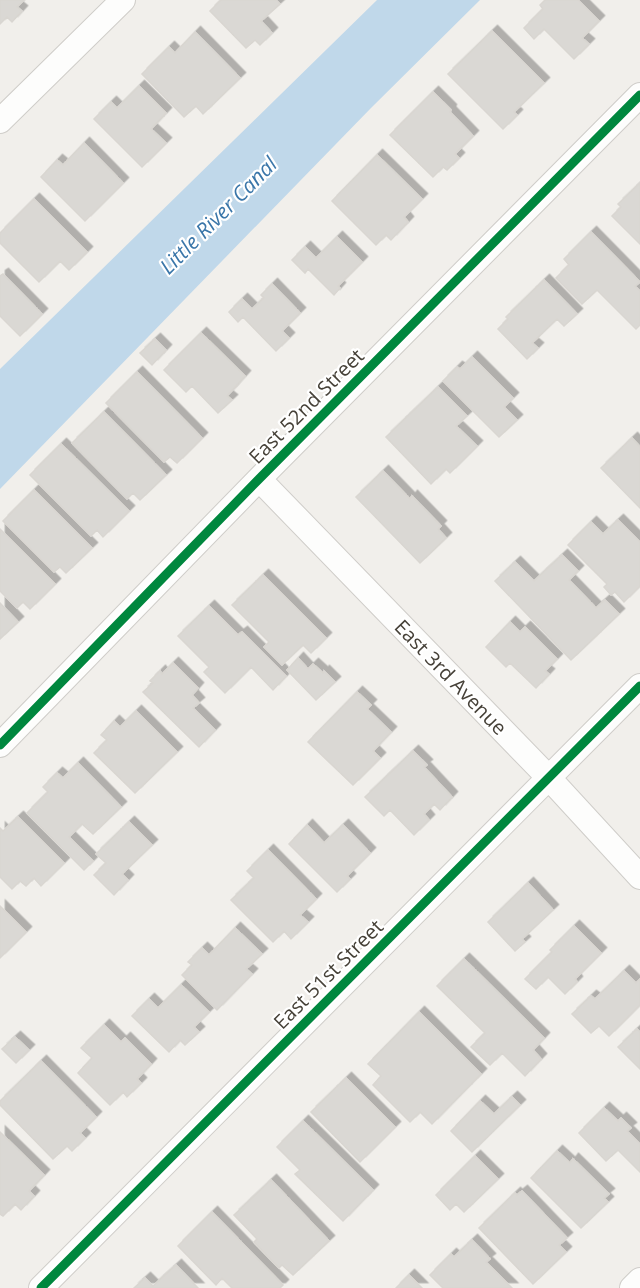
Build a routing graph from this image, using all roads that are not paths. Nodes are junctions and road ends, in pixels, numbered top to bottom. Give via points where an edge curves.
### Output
1 (123, 0) edge
2 (640, 95) edge
3 (0, 121) edge
4 (259, 479) junction
5 (640, 686) edge
6 (0, 745) edge
7 (549, 778) junction
8 (640, 877) edge
9 (640, 1280) edge
10 (41, 1288) edge
11 (632, 1288) edge

1 - 3 street
2 - 4 street, East 52nd Street
4 - 6 street, East 52nd Street
4 - 7 street, East 3rd Avenue
5 - 7 street, East 51st Street
7 - 8 street, East 3rd Avenue
7 - 10 street, East 51st Street
9 - 11 street

